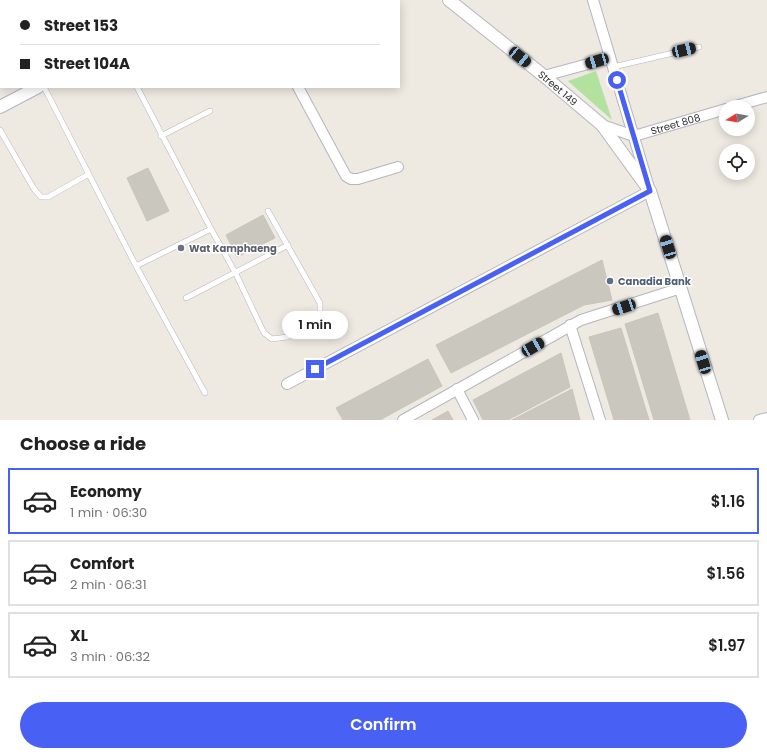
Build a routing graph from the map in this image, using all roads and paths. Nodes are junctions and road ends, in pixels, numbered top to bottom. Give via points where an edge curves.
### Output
1 (449, 0) edge
2 (593, 0) edge
3 (699, 47) dead end
4 (612, 62) junction
5 (544, 76) junction
6 (36, 88) edge
7 (45, 88) edge
8 (137, 88) edge
9 (299, 88) edge
10 (767, 97) edge
11 (755, 100) edge
12 (0, 107) edge
13 (210, 111) dead end
14 (719, 111) edge
15 (602, 126) junction
16 (0, 130) edge
17 (161, 136) junction
18 (634, 136) junction
19 (398, 167) dead end
20 (89, 174) junction
21 (650, 191) junction
22 (268, 210) dead end
23 (211, 229) junction
24 (288, 245) junction
25 (136, 266) junction
26 (235, 272) junction
27 (681, 288) junction
28 (186, 298) dead end
29 (570, 325) junction
30 (287, 384) dead end
31 (457, 389) junction
32 (205, 393) dead end
33 (767, 418) edge
34 (403, 420) edge
35 (473, 420) edge
36 (600, 420) edge
37 (722, 420) edge
38 (759, 420) edge

1 - 5 street, Street 149
2 - 4 street
3 - 4 lane
4 - 5 street
4 - 18 street
5 - 15 street, Street 149
6 - 12 street
7 - 20 lane
8 - 17 lane
9 - 19 street via 346,176 358,180
10 - 11 street
13 - 17 lane
14 - 18 street, Street 808
15 - 18 street
15 - 21 street, Street 149
16 - 20 lane via 40,197 48,197
17 - 23 lane
18 - 21 street
20 - 25 lane
21 - 27 street, Street 149
21 - 30 street
22 - 24 lane
23 - 25 lane
23 - 26 lane
24 - 26 lane
24 - 26 lane via 320,303 320,318 287,337 272,339 264,333
25 - 32 lane
26 - 28 lane
27 - 29 street
27 - 37 street, Street 149
29 - 31 street
29 - 36 street
31 - 34 street
31 - 35 street
33 - 38 street

